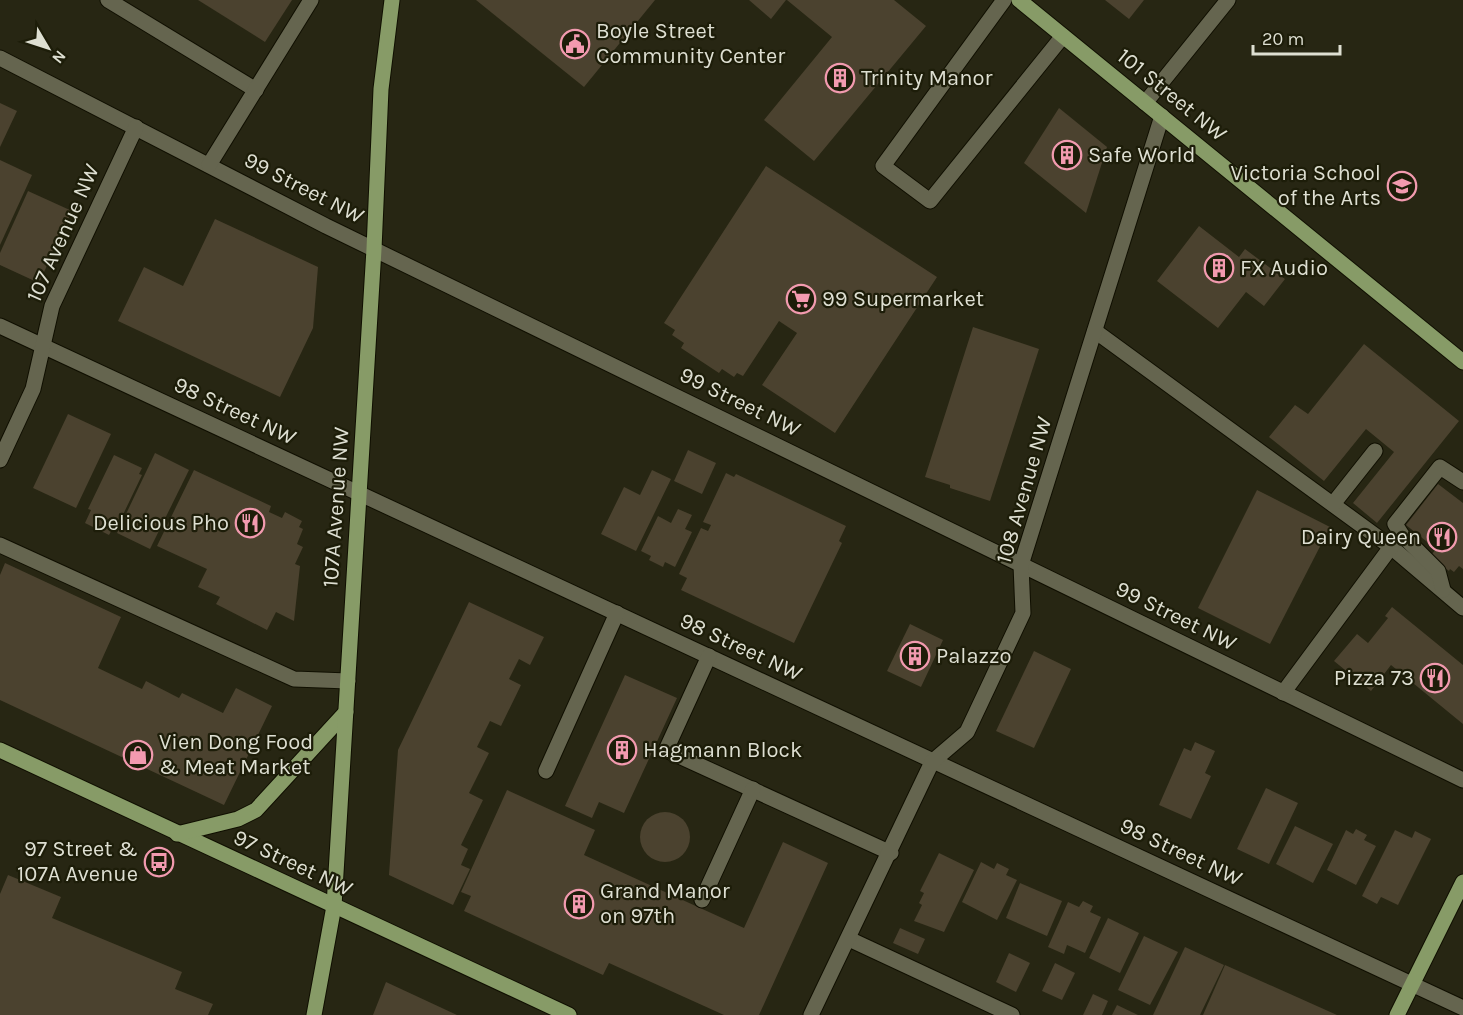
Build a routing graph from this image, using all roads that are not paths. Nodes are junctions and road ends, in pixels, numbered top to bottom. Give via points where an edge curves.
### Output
1 (108, 0) edge
2 (311, 0) edge
3 (392, 0) edge
4 (1004, 0) edge
5 (1019, 0) edge
6 (1228, 0) edge
7 (1063, 36) junction
8 (0, 58) edge
9 (256, 90) junction
10 (1145, 103) junction
11 (1162, 116) junction
12 (136, 127) junction
13 (209, 165) junction
14 (374, 249) junction
15 (0, 326) edge
16 (1095, 331) junction
17 (42, 346) junction
18 (1463, 362) edge
19 (1375, 451) dead end
20 (0, 460) edge
21 (1463, 482) edge
22 (359, 494) junction
23 (1333, 504) junction
24 (0, 545) edge
25 (1391, 547) junction
26 (1021, 565) junction
27 (1443, 590) junction
28 (1463, 608) edge
29 (617, 613) junction
30 (709, 656) junction
31 (348, 681) junction
32 (1283, 693) junction
33 (346, 712) junction
34 (0, 750) edge
35 (932, 762) junction
36 (546, 771) dead end
37 (1463, 780) edge
38 (753, 789) junction
39 (177, 834) junction
40 (891, 853) junction
41 (1463, 882) edge
42 (702, 900) dead end
43 (334, 906) junction
44 (849, 939) junction
45 (1412, 984) junction
46 (1463, 1008) edge
47 (314, 1015) edge
48 (569, 1015) edge
49 (811, 1015) edge
50 (1012, 1015) edge
51 (1397, 1015) edge

1 - 9 street
2 - 9 street
3 - 14 main road, 107A Avenue NW via 381,89
4 - 7 street via 883,166 930,201
5 - 7 main road, 101 Street NW
6 - 10 street
7 - 10 main road, 101 Street NW
8 - 12 street, 99 Street NW
9 - 13 street
10 - 11 main road, 101 Street NW
11 - 16 street, 108 Avenue NW
11 - 18 main road, 101 Street NW
12 - 13 street, 99 Street NW
12 - 17 street, 107 Avenue NW via 52,306
13 - 14 street, 99 Street NW
14 - 22 main road, 107A Avenue NW
14 - 26 street, 99 Street NW
15 - 17 street, 98 Street NW
16 - 23 street
16 - 26 street, 108 Avenue NW
17 - 20 street, 107 Avenue NW via 33,389
17 - 22 street, 98 Street NW
19 - 23 street
21 - 27 street via 1440,466 1395,524 1438,572
22 - 29 street, 98 Street NW
22 - 31 main road, 107A Avenue NW
23 - 25 street
24 - 31 street via 294,679
25 - 27 street
25 - 32 street
26 - 32 street, 99 Street NW
26 - 35 street, 108 Avenue NW via 1023,613 968,732
27 - 28 street
29 - 30 street, 98 Street NW
29 - 36 street
30 - 35 street, 98 Street NW
30 - 38 street via 666,750
31 - 33 main road, 107A Avenue NW
32 - 37 street, 99 Street NW
33 - 39 main road via 256,810 238,819
33 - 43 main road, 107A Avenue NW
34 - 39 main road, 97 Street NW
35 - 40 street, 108 Avenue NW
35 - 45 street, 98 Street NW
38 - 40 street
38 - 42 street
39 - 43 main road, 97 Street NW
40 - 44 street, 108 Avenue NW
41 - 45 main road
43 - 47 main road, 107A Avenue NW
43 - 48 main road, 97 Street NW
44 - 49 street, 108 Avenue NW
44 - 50 street
45 - 46 street, 98 Street NW
45 - 51 main road

